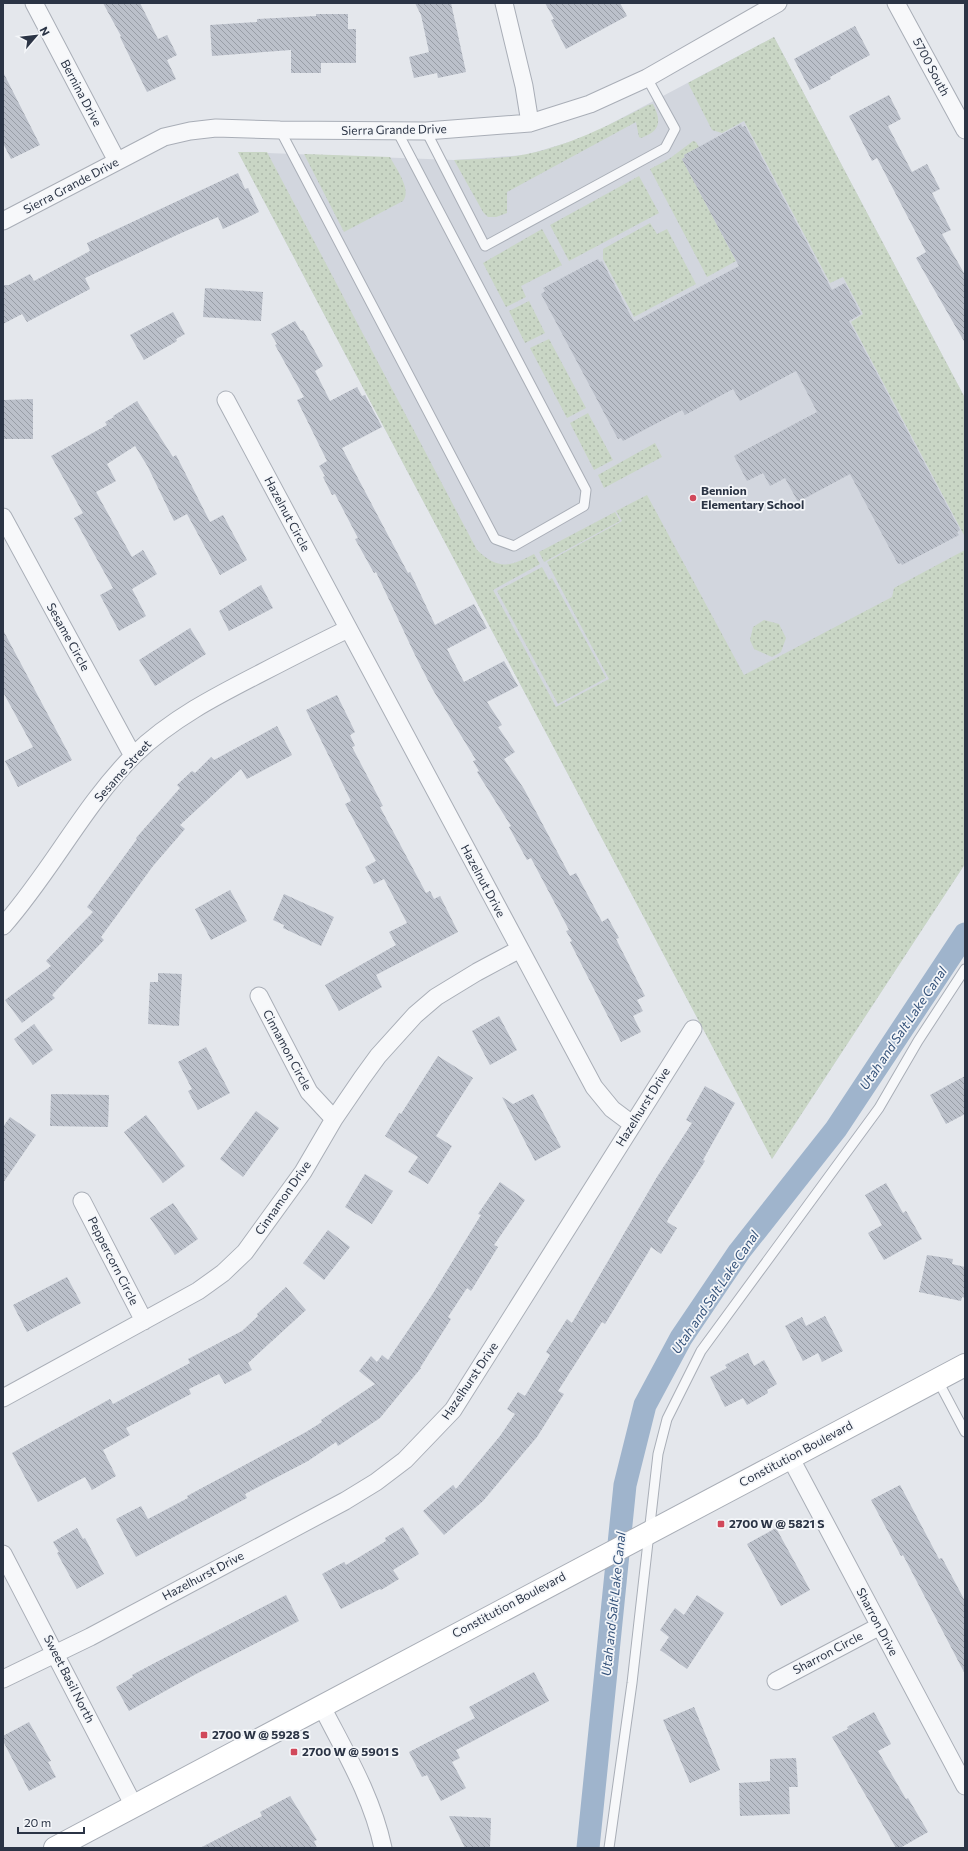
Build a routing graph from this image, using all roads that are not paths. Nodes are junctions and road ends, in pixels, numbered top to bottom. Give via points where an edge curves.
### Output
1 (34, 3) edge
2 (504, 3) edge
3 (778, 3) edge
4 (896, 3) edge
5 (647, 78) junction
6 (530, 123) junction
7 (280, 130) junction
8 (965, 130) edge
9 (397, 131) junction
10 (426, 131) junction
11 (117, 161) junction
12 (3, 222) edge
13 (226, 400) dead end
14 (3, 517) edge
15 (348, 629) junction
16 (133, 756) junction
17 (3, 926) edge
18 (520, 949) junction
19 (965, 968) edge
20 (259, 996) dead end
21 (692, 1029) dead end
22 (334, 1119) junction
23 (632, 1124) junction
24 (82, 1201) dead end
25 (144, 1322) junction
26 (965, 1364) edge
27 (937, 1380) junction
28 (3, 1398) edge
29 (965, 1432) edge
30 (790, 1457) junction
31 (650, 1530) junction
32 (3, 1554) edge
33 (880, 1626) junction
34 (56, 1654) junction
35 (3, 1679) edge
36 (776, 1681) dead end
37 (321, 1705) junction
38 (965, 1786) edge
39 (134, 1806) junction
40 (55, 1848) edge
41 (383, 1848) edge
42 (609, 1848) edge

1 - 11 street, Bernina Drive
2 - 6 street
3 - 5 street, Sierra Grande Drive
4 - 8 street, 5700 South
5 - 6 street, Sierra Grande Drive via 590,104
5 - 10 lane via 675,129 666,148 485,246
6 - 10 street, Sierra Grande Drive
7 - 9 street, Sierra Grande Drive
7 - 9 lane via 495,540 514,546 584,506 586,490
7 - 11 street, Sierra Grande Drive via 190,130 164,137
9 - 10 street, Sierra Grande Drive
11 - 12 street, Sierra Grande Drive
13 - 15 street, Hazelnut Circle
14 - 16 street, Sesame Circle
15 - 16 street, Sesame Street via 212,698 177,719
15 - 18 street, Hazelnut Drive
16 - 17 street, Sesame Street via 86,812 22,905
18 - 22 street, Cinnamon Drive via 477,972 436,998 415,1015 378,1056
18 - 23 street, Hazelnut Drive via 594,1087 612,1109
19 - 31 lane via 879,1108 701,1352 667,1420 658,1454
20 - 22 street, Cinnamon Circle via 309,1092
21 - 23 street, Hazelhurst Drive
22 - 25 street, Cinnamon Drive via 303,1172 245,1252 223,1273 198,1291
23 - 34 street, Hazelhurst Drive via 453,1410 405,1460 345,1501
24 - 25 street, Peppercorn Circle
25 - 28 street, Cinnamon Drive
26 - 27 main road, Constitution Boulevard
27 - 29 lane
27 - 30 main road, Constitution Boulevard
30 - 31 main road, Constitution Boulevard
30 - 33 street, Sharron Drive
31 - 37 main road, Constitution Boulevard
31 - 42 lane
32 - 34 street, Sweet Basil North
33 - 36 street, Sharron Circle
33 - 38 street, Sharron Drive
34 - 35 street, Hazelhurst Drive
34 - 39 street, Sweet Basil North
37 - 39 main road, Constitution Boulevard
37 - 41 street via 371,1804
39 - 40 main road, Constitution Boulevard

